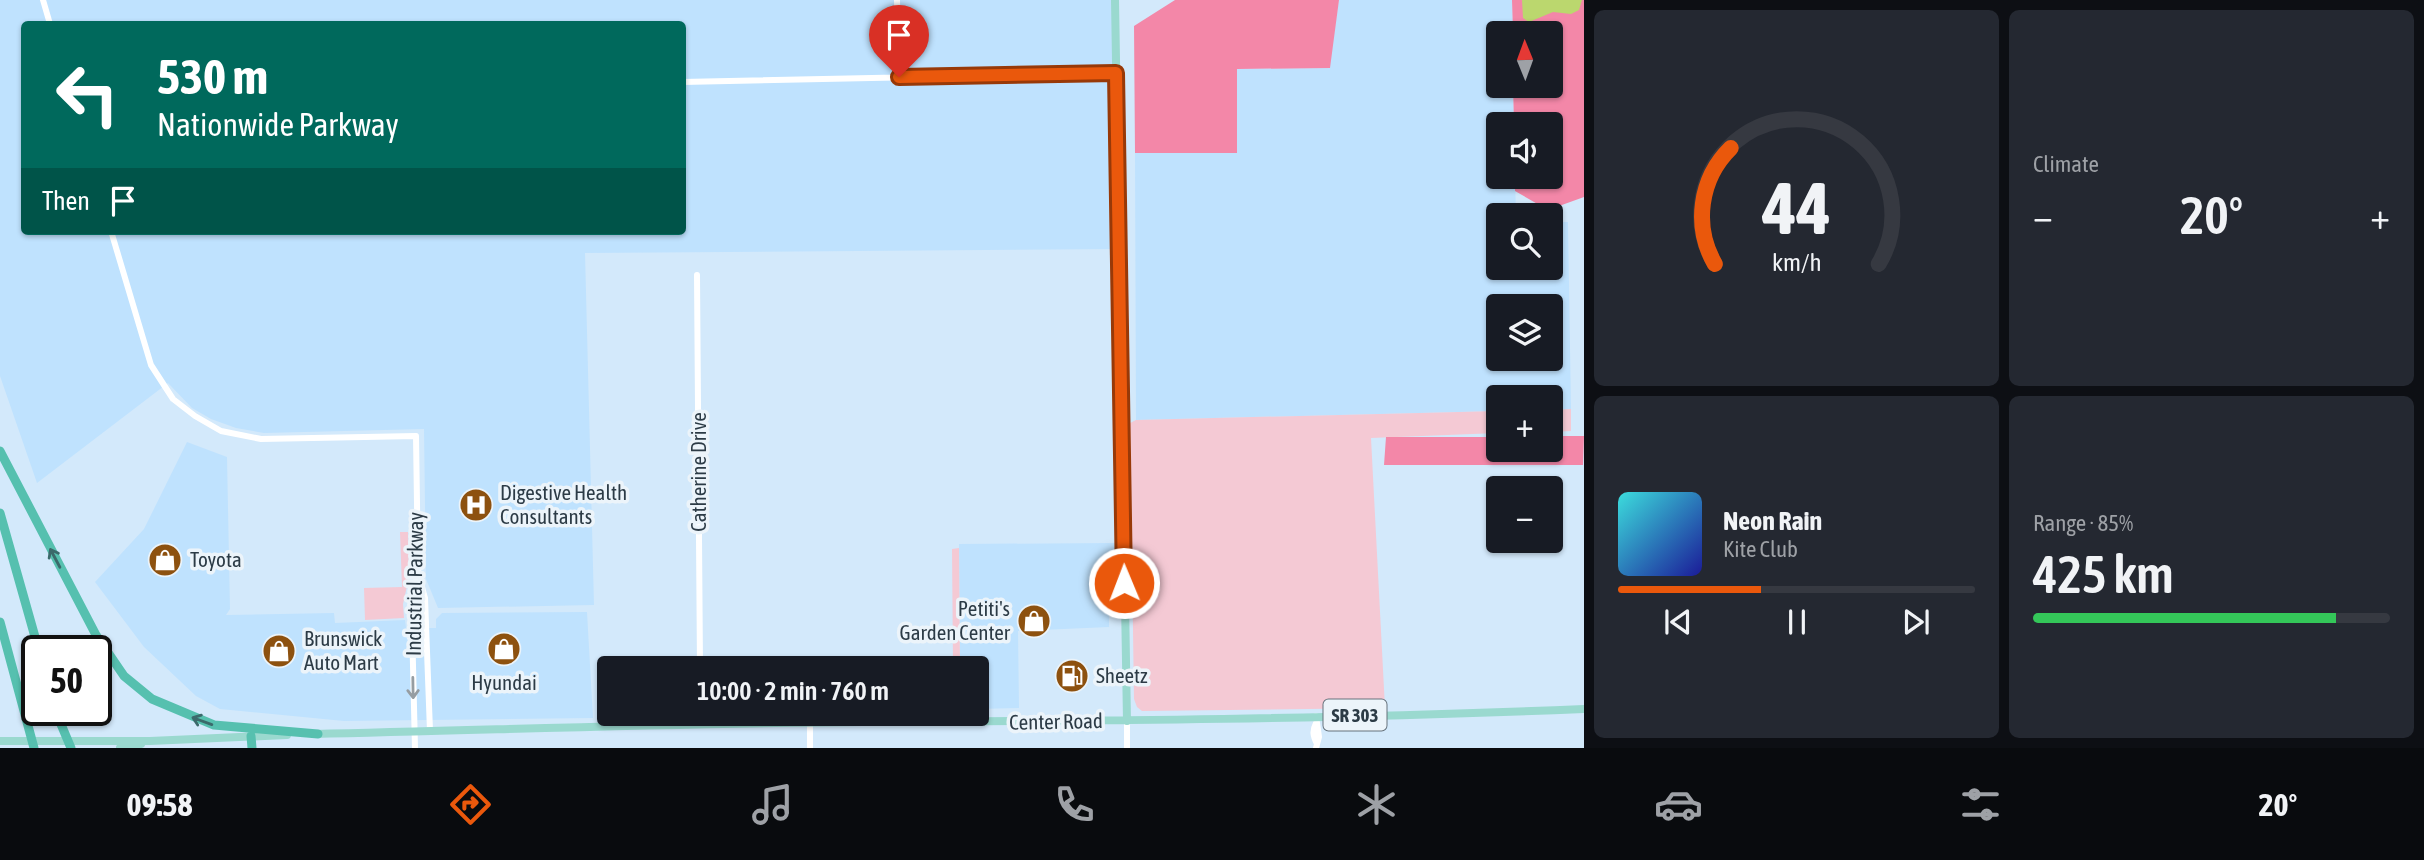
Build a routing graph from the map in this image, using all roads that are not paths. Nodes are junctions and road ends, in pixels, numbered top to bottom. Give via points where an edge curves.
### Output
1 (43, 0) edge
2 (897, 0) edge
3 (1115, 0) edge
4 (49, 21) edge
5 (1116, 73) junction
6 (899, 77) junction
7 (686, 82) edge
8 (112, 235) edge
9 (697, 275) dead end
10 (0, 451) edge
11 (0, 513) edge
12 (418, 571) junction
13 (0, 622) edge
14 (34, 635) edge
15 (700, 656) edge
16 (1584, 709) edge
17 (1316, 720) junction
18 (1127, 721) junction
19 (989, 722) edge
20 (60, 726) edge
21 (656, 726) edge
22 (810, 726) edge
23 (429, 731) junction
24 (414, 732) junction
25 (318, 734) junction
26 (251, 736) junction
27 (0, 741) edge
28 (150, 741) junction
29 (1317, 746) edge
30 (34, 748) edge
31 (68, 748) edge
32 (120, 748) edge
33 (252, 748) edge
34 (415, 748) edge
35 (810, 748) edge
36 (1128, 748) edge

1 - 4 street
2 - 6 street
3 - 5 main road
5 - 6 street
5 - 18 main road
6 - 7 street
8 - 12 street, Industrial Parkway via 151,365 173,399 195,416 221,431 261,439 416,436
9 - 15 street, Catherine Drive
25 -> 10 highway via 214,725 152,699 124,676 96,635
11 - 14 highway
12 - 23 street via 425,598
12 -> 24 street, Industrial Parkway via 412,624
13 - 30 highway
16 - 17 main road, Center Road / SR 303
17 - 18 main road, Center Road / SR 303
17 - 29 street via 1313,737
18 - 19 main road, Center Road / SR 303
18 - 36 street
20 - 31 highway
21 - 23 main road, Center Road / SR 303
22 - 35 street
23 - 24 main road, Center Road / SR 303
24 - 25 main road, Center Road / SR 303
24 - 34 street, Industrial Parkway
25 - 26 main road, Center Road / SR 303
26 - 28 main road, Center Road / SR 303
26 - 33 highway
27 - 28 main road, Center Road / SR 303
28 - 32 main road, Center Road / SR 303

